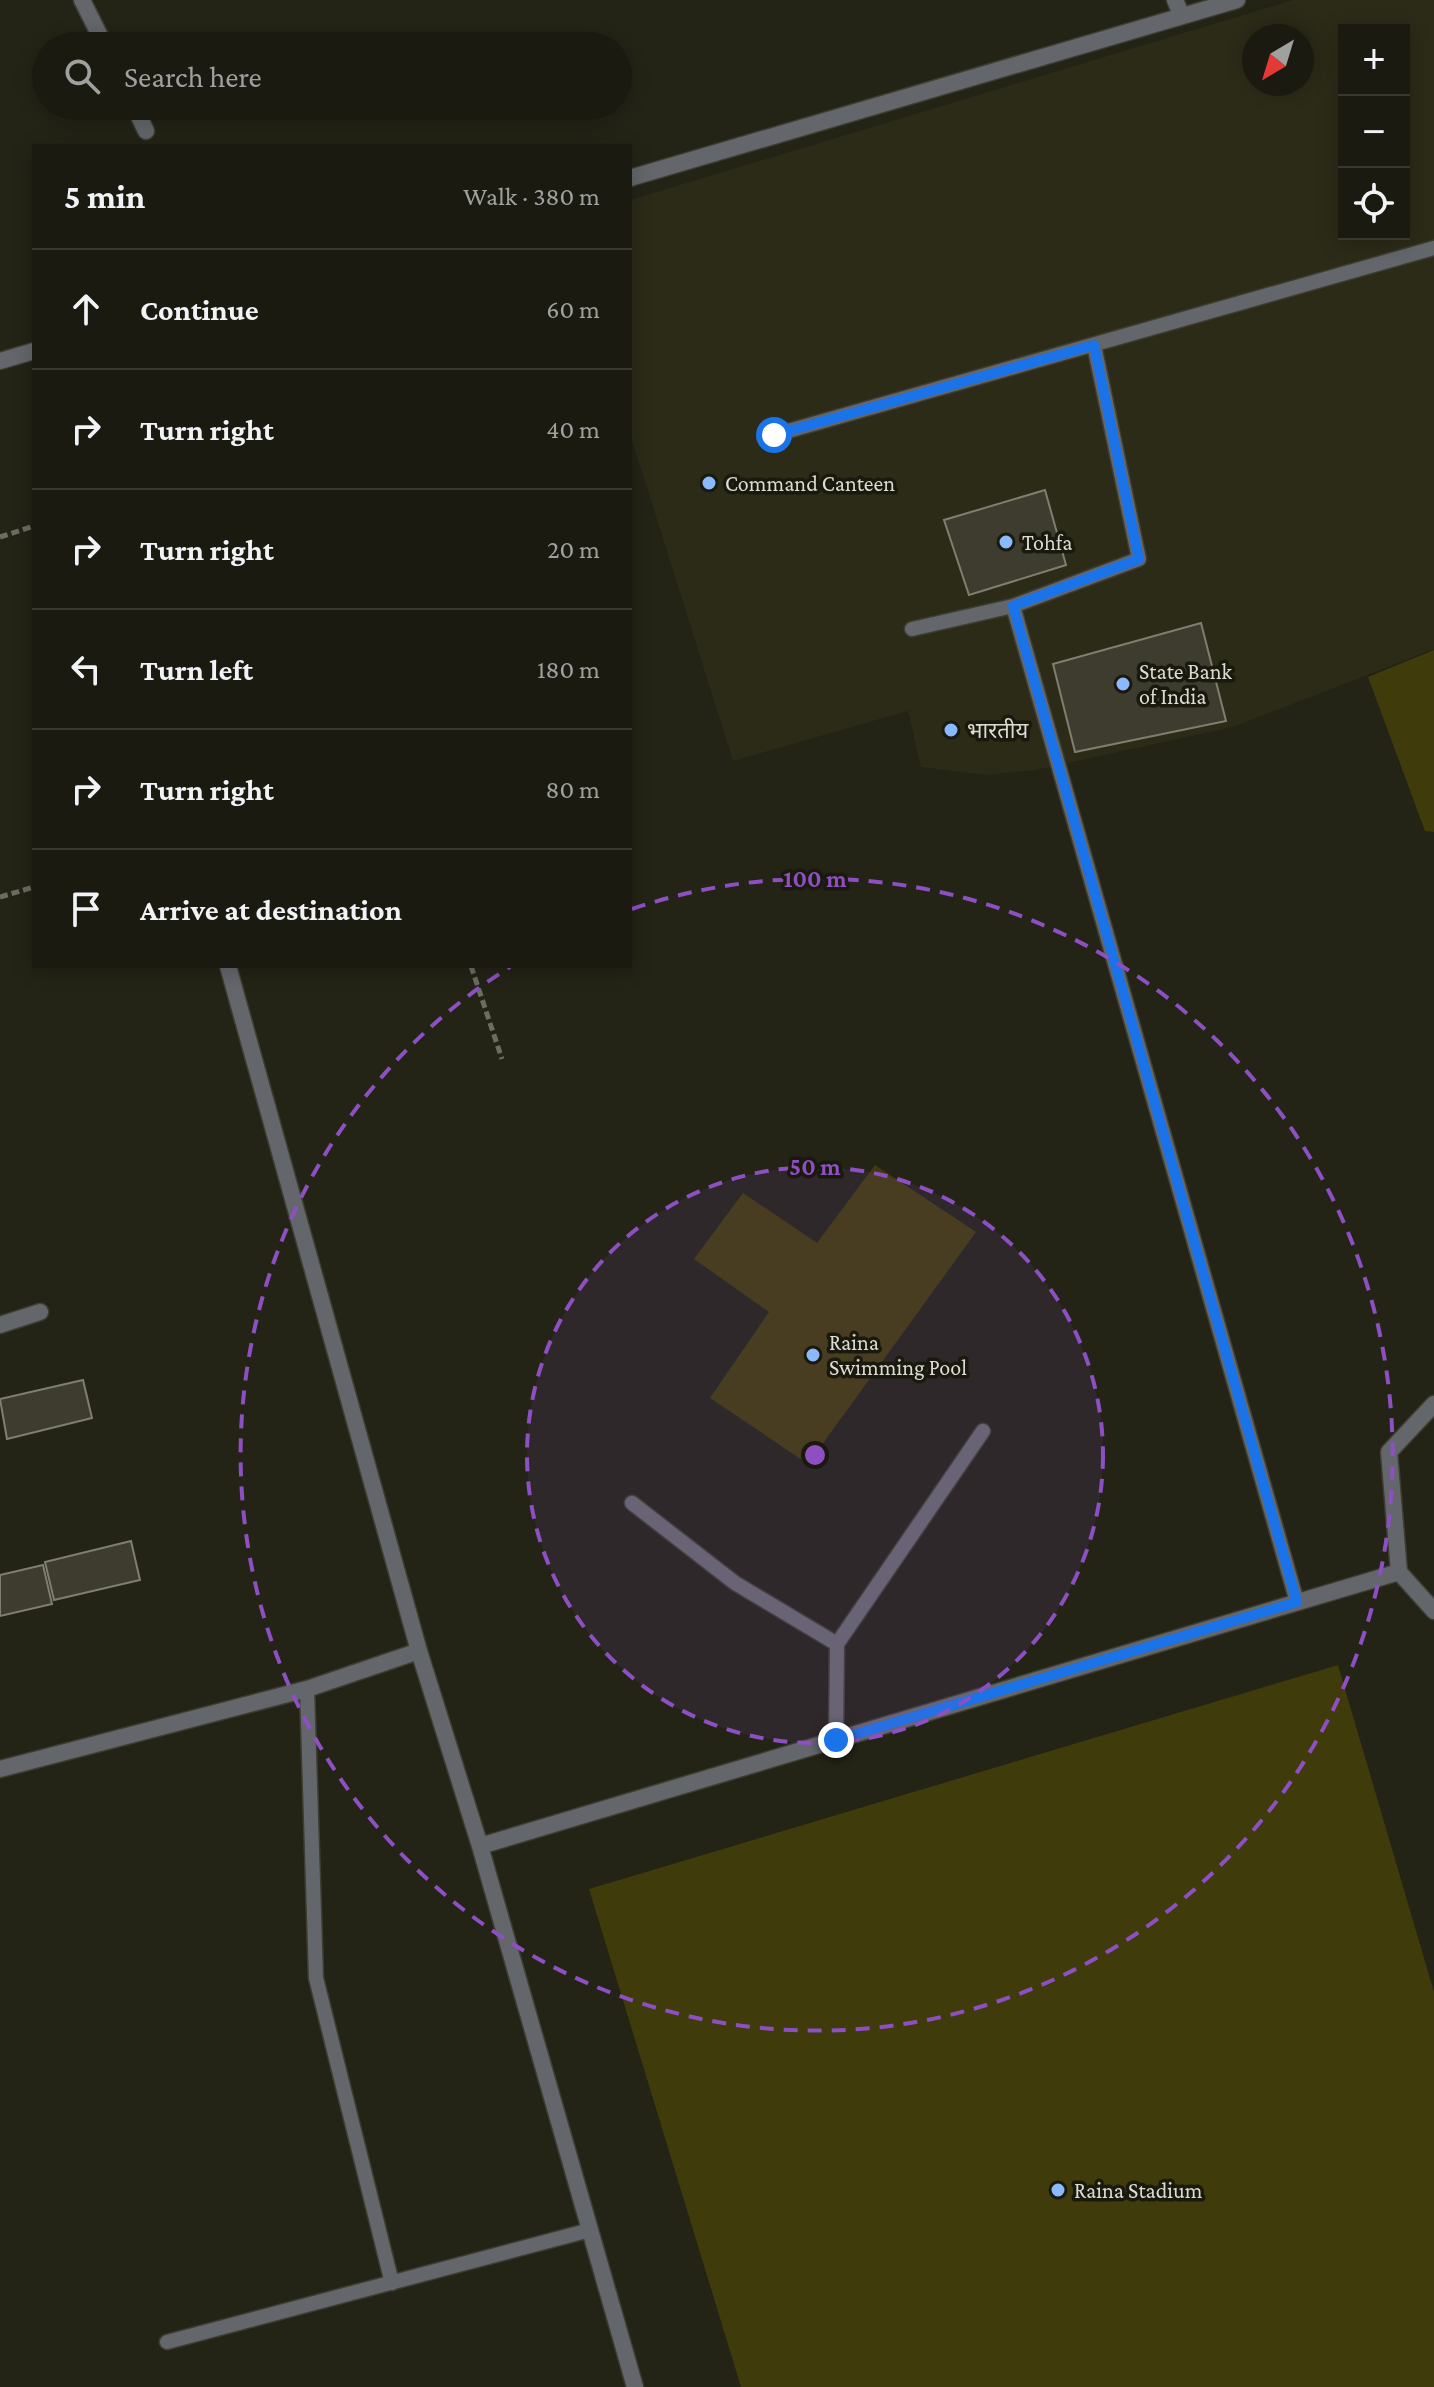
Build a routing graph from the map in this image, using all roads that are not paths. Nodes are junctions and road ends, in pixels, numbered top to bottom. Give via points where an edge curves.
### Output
1 (82, 0) edge
2 (1237, 0) edge
3 (1178, 7) edge
4 (98, 32) edge
5 (141, 120) edge
6 (146, 131) dead end
7 (632, 177) edge
8 (1434, 248) edge
9 (1094, 345) junction
10 (32, 352) edge
11 (0, 361) edge
12 (774, 435) dead end
13 (1013, 606) junction
14 (912, 629) dead end
15 (229, 968) edge
16 (40, 1312) dead end
17 (0, 1325) edge
18 (1434, 1404) edge
19 (983, 1431) dead end
20 (632, 1503) dead end
21 (1399, 1572) junction
22 (1297, 1602) junction
23 (1434, 1611) edge
24 (837, 1644) junction
25 (419, 1651) junction
26 (307, 1689) junction
27 (836, 1740) junction
28 (0, 1769) edge
29 (480, 1846) junction
30 (590, 2230) junction
31 (392, 2283) junction
32 (167, 2342) dead end
33 (635, 2387) edge

1 - 4 street
2 - 3 street
3 - 7 street
5 - 6 street
8 - 9 lane
9 - 12 lane
9 - 13 lane via 1139,559
10 - 11 street
13 - 14 lane
13 - 22 lane
15 - 25 street
16 - 17 street
18 - 21 street via 1389,1452
19 - 24 lane
20 - 24 lane via 735,1583
21 - 22 street
21 - 23 street
22 - 27 street
24 - 27 lane
25 - 26 street
25 - 29 street
26 - 28 street
26 - 31 lane via 316,1978
27 - 29 street
29 - 30 street
30 - 31 lane
30 - 33 street
31 - 32 lane

